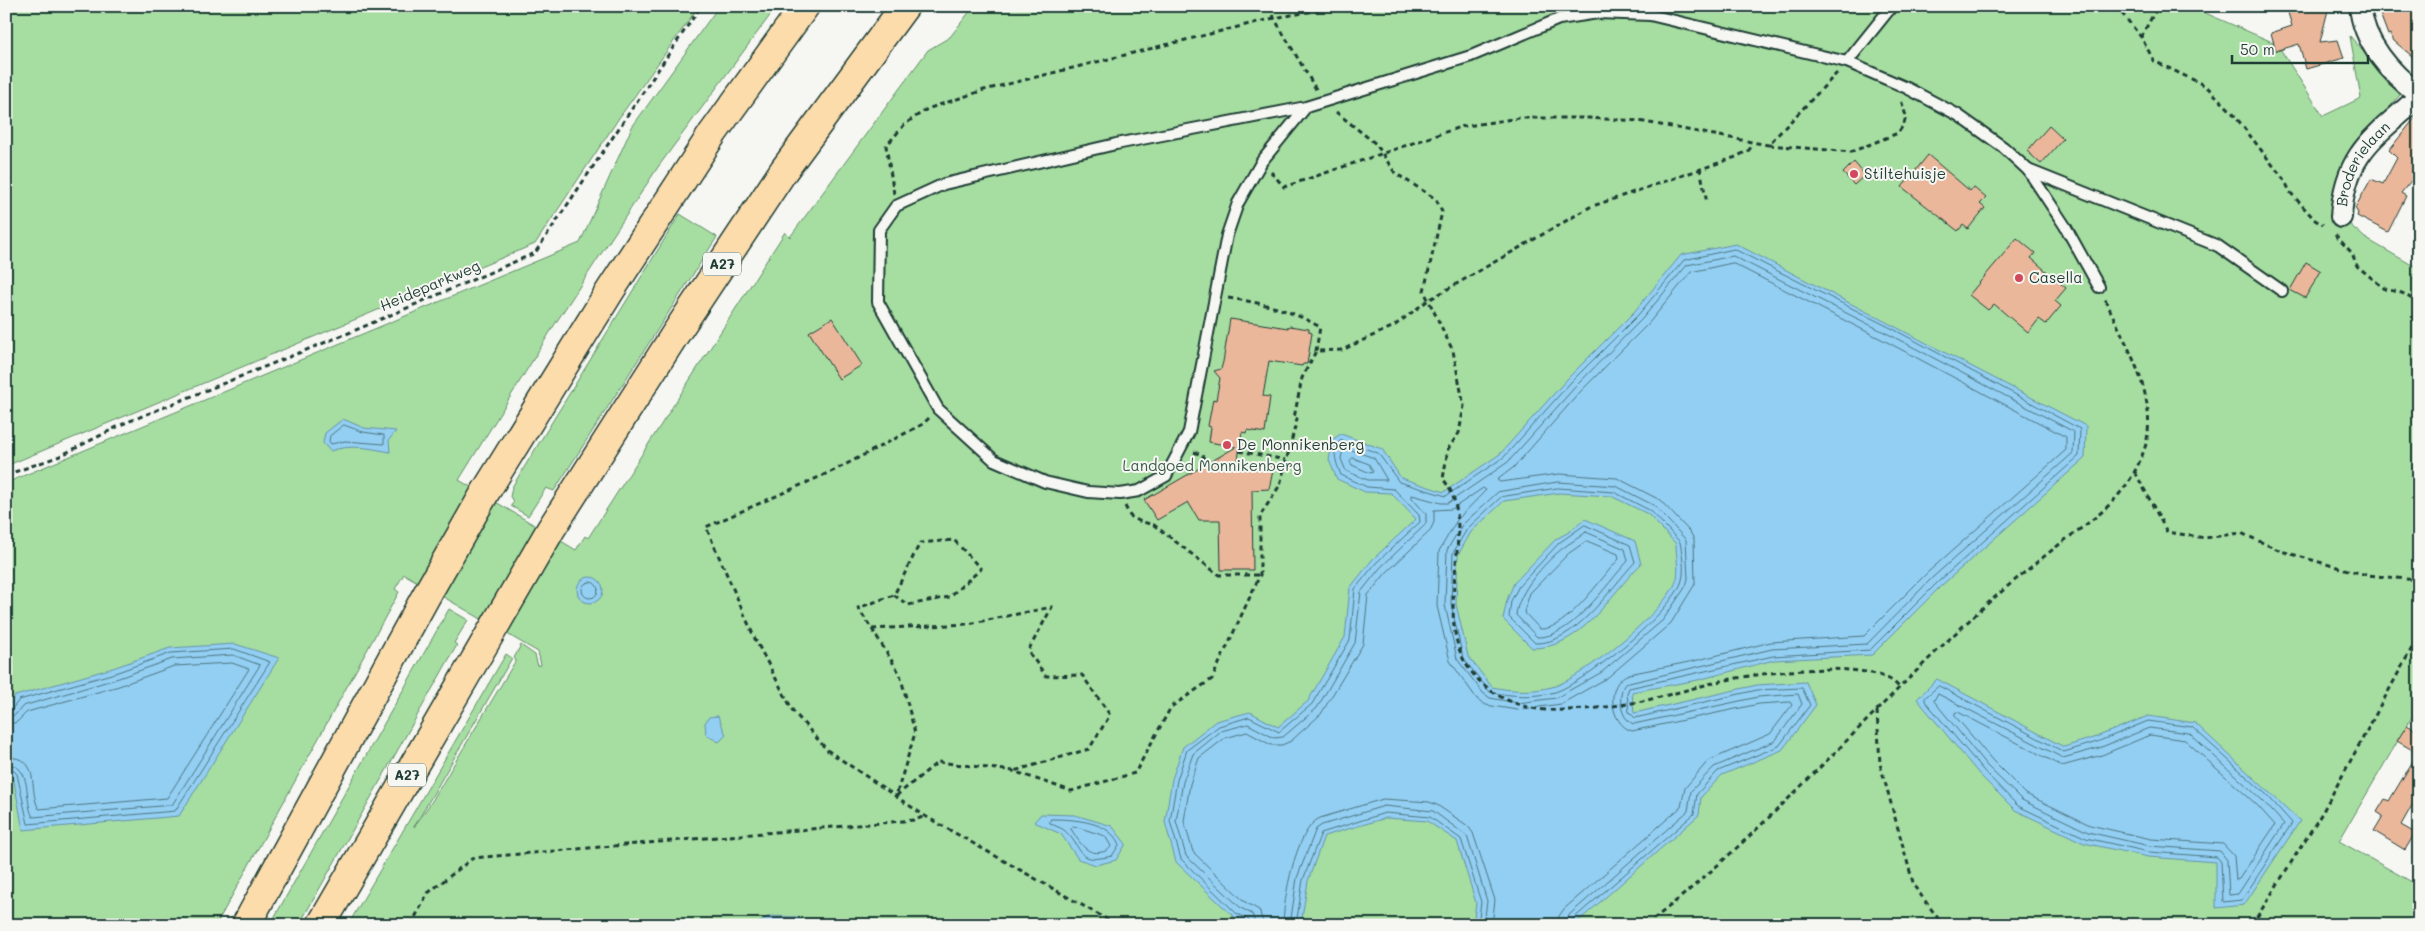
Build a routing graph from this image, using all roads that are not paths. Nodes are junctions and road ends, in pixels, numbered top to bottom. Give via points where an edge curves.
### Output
1 (805, 6) edge
2 (905, 6) edge
3 (1892, 6) edge
4 (2360, 6) edge
5 (1847, 62) junction
6 (2419, 96) edge
7 (1306, 107) junction
8 (2028, 170) junction
9 (2332, 224) road end
10 (2099, 287) road end
11 (2282, 291) dead end
12 (246, 925) edge
13 (321, 925) edge

1 - 12 highway via 713,133 486,491
2 - 13 highway, A27 via 784,170 551,529
3 - 5 lane
4 - 6 street via 2374,48
5 - 7 lane via 1650,16 1598,13 1559,19 1471,56
5 - 8 lane via 1958,115 2003,147
6 - 9 street, Broderielaan via 2362,149 2348,175
7 - 7 lane via 1116,144 944,184 896,206 879,230 878,302 938,409 994,460 1045,482 1088,492 1120,494 1139,491 1166,476 1189,432 1227,235 1238,203 1262,161
8 - 10 lane via 2065,226
8 - 11 lane via 2218,246

